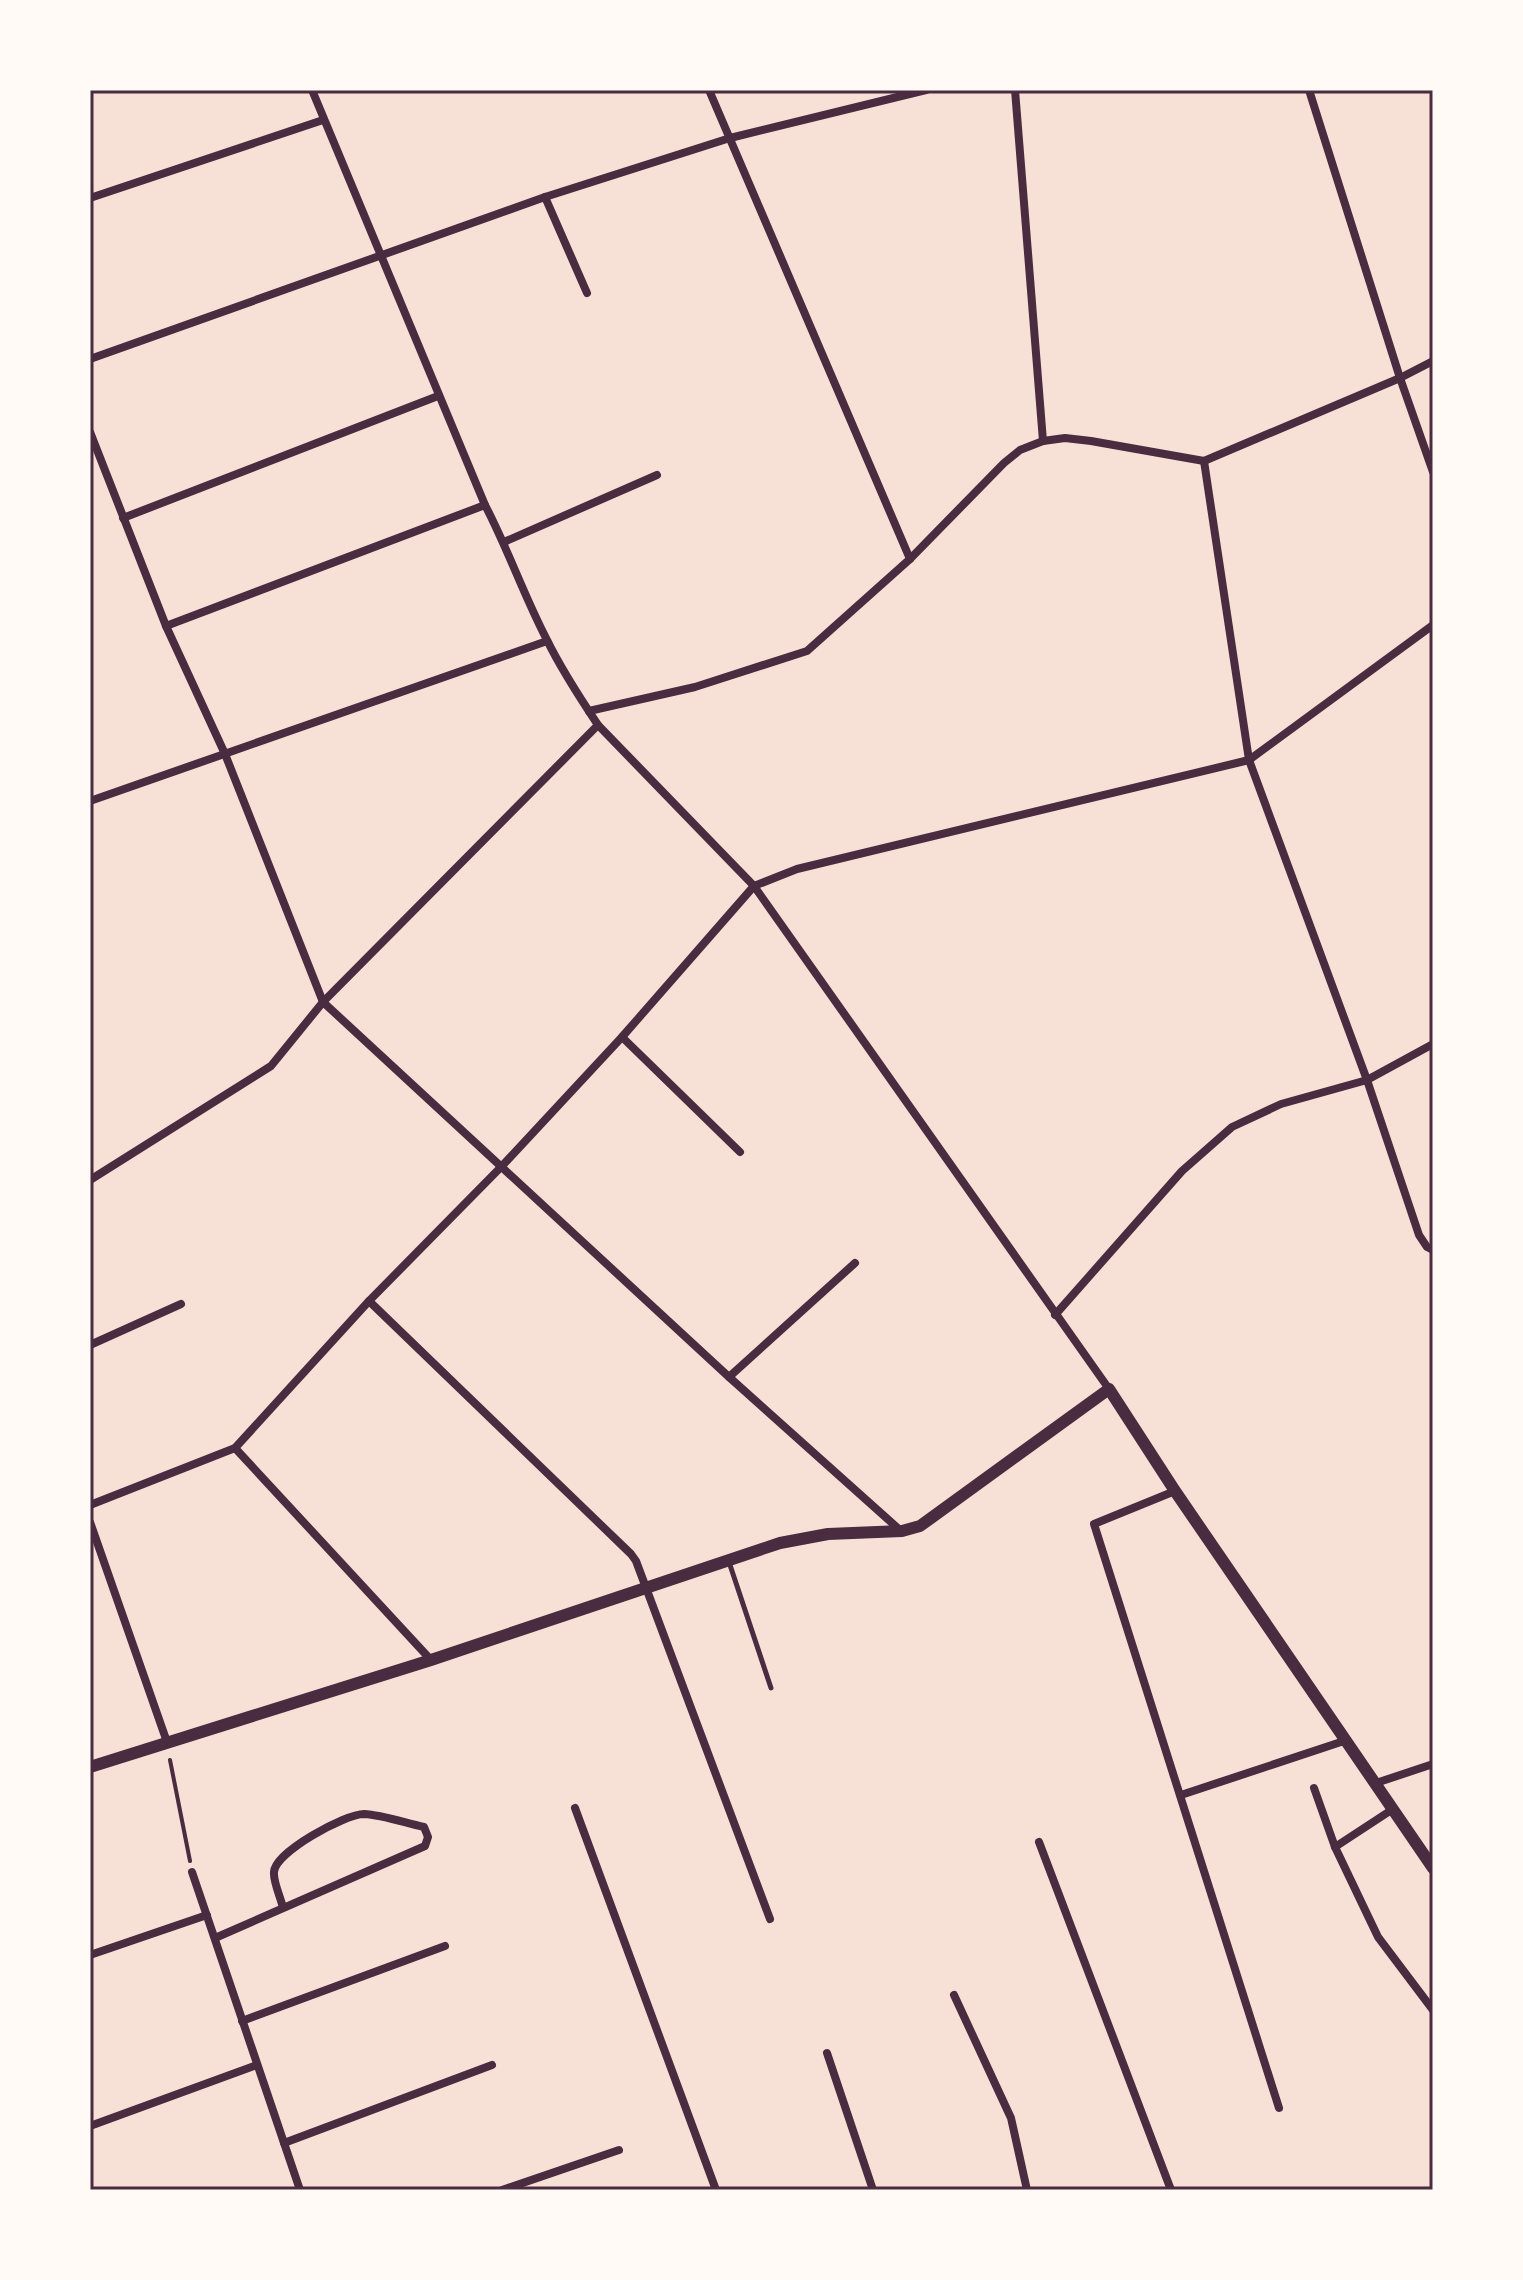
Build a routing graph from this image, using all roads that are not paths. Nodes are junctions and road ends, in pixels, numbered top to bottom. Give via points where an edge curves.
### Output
1 (312, 90) edge
2 (709, 90) edge
3 (926, 90) edge
4 (1015, 90) edge
5 (1309, 90) edge
6 (323, 120) junction
7 (730, 138) junction
8 (545, 197) junction
9 (90, 198) edge
10 (380, 256) junction
11 (587, 293) dead end
12 (90, 359) edge
13 (1433, 361) edge
14 (1400, 378) junction
15 (438, 396) junction
16 (90, 432) edge
17 (1043, 441) junction
18 (1204, 461) junction
19 (1433, 472) edge
20 (657, 475) dead end
21 (485, 505) junction
22 (123, 518) junction
23 (504, 542) junction
24 (910, 559) junction
25 (1433, 625) edge
26 (166, 626) junction
27 (547, 641) junction
28 (589, 711) junction
29 (598, 725) junction
30 (225, 754) junction
31 (1249, 760) junction
32 (90, 801) edge
33 (754, 886) junction
34 (323, 1002) junction
35 (622, 1037) junction
36 (1433, 1044) edge
37 (1367, 1080) junction
38 (740, 1152) dead end
39 (502, 1166) junction
40 (90, 1180) edge
41 (1433, 1250) edge
42 (855, 1263) dead end
43 (369, 1301) junction
44 (181, 1304) dead end
45 (1055, 1315) junction
46 (90, 1345) edge
47 (729, 1377) junction
48 (1109, 1389) junction
49 (235, 1448) junction
50 (1175, 1491) junction
51 (90, 1505) edge
52 (90, 1522) edge
53 (902, 1531) junction
54 (728, 1561) junction
55 (647, 1588) junction
56 (431, 1660) junction
57 (771, 1688) dead end
58 (1347, 1740) junction
59 (167, 1742) junction
60 (1433, 1764) edge
61 (90, 1767) edge
62 (1376, 1783) junction
63 (1314, 1788) dead end
64 (1181, 1795) junction
65 (575, 1808) dead end
66 (1393, 1809) junction
67 (1039, 1842) dead end
68 (1335, 1847) junction
69 (1433, 1868) edge
70 (192, 1872) road end
71 (283, 1908) junction
72 (207, 1915) junction
73 (770, 1919) dead end
74 (215, 1938) junction
75 (445, 1946) dead end
76 (90, 1955) edge
77 (954, 1995) dead end
78 (1433, 2010) edge
79 (242, 2021) junction
80 (827, 2053) dead end
81 (257, 2065) junction
82 (492, 2065) dead end
83 (1279, 2108) dead end
84 (90, 2126) edge
85 (284, 2143) junction
86 (619, 2150) dead end
87 (300, 2190) edge
88 (502, 2190) edge
89 (716, 2190) edge
90 (873, 2190) edge
91 (1027, 2190) edge
92 (1171, 2190) edge

1 - 6 street
2 - 7 street
3 - 7 street
4 - 17 street
5 - 14 street
6 - 9 street
6 - 10 street
7 - 8 street
7 - 24 street
8 - 10 street
8 - 11 street
10 - 12 street
10 - 15 street
13 - 14 street
14 - 18 street
14 - 19 street
15 - 21 street
15 - 22 street
16 - 22 street
17 - 18 street via 1091,441
17 - 24 street via 1004,463
18 - 31 street
20 - 23 street
21 - 23 street
21 - 26 street
22 - 26 street
23 - 27 street
24 - 28 street via 807,651 695,687
25 - 31 street
26 - 30 street
27 - 28 street
27 - 30 street
28 - 29 street
29 - 33 street
29 - 34 street
30 - 32 street
30 - 34 street
31 - 33 street via 797,869
31 - 37 street
33 - 35 street
33 - 45 street
34 - 39 street
34 - 40 street via 271,1066
35 - 38 street
35 - 39 street
36 - 37 street
37 - 41 street via 1419,1235
37 - 45 street via 1281,1104 1232,1127 1182,1171
39 - 43 street
39 - 47 street
42 - 47 street
43 - 49 street
43 - 55 street via 631,1554
44 - 46 street
45 - 48 street
47 - 53 street
48 - 50 street
48 - 53 street via 920,1526
49 - 51 street
49 - 56 street
50 - 58 street
50 - 64 street via 1094,1524
52 - 59 street
53 - 54 street via 828,1534
54 - 55 street
54 - 57 lane
55 - 56 street
55 - 73 street
56 - 59 street
58 - 62 street
58 - 64 street
59 - 61 street
60 - 62 street
62 - 66 street
63 - 68 street
64 - 83 street
65 - 89 street
66 - 68 street
66 - 69 street
67 - 92 street
68 - 78 street via 1378,1937
70 - 72 street
71 - 71 street via 425,1846 424,1827 365,1814 337,1821 278,1861 273,1873
71 - 74 street
72 - 74 street
72 - 76 street
74 - 79 street
75 - 79 street
77 - 91 street via 1011,2118
79 - 81 street
80 - 90 street
81 - 84 street
81 - 85 street
82 - 85 street
85 - 87 street
86 - 88 street

